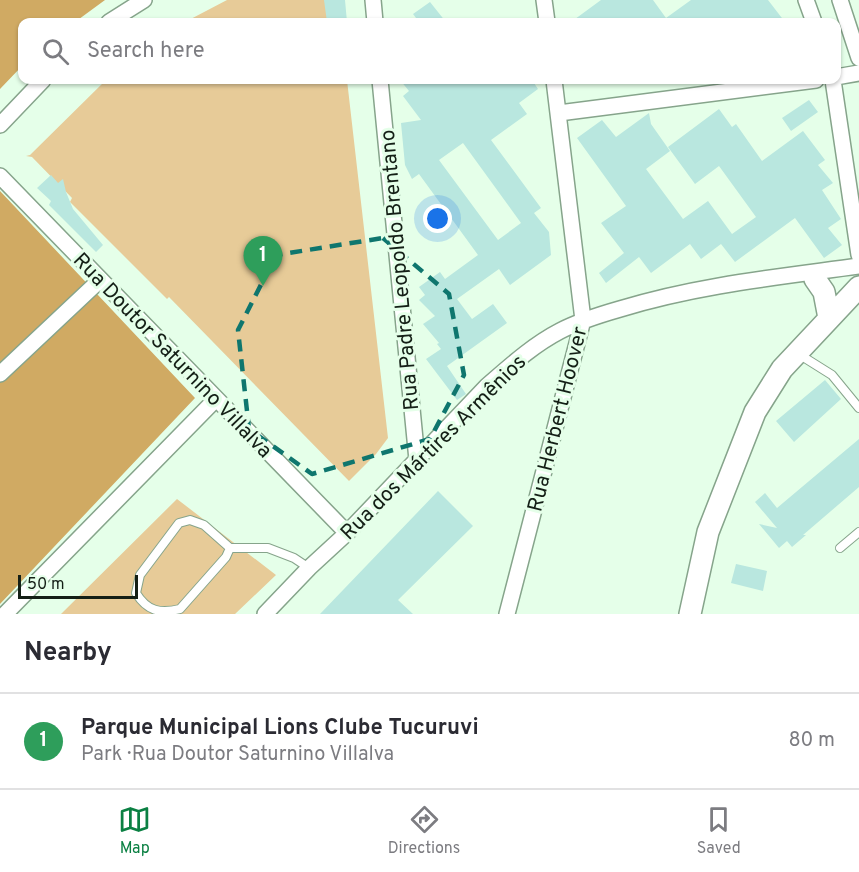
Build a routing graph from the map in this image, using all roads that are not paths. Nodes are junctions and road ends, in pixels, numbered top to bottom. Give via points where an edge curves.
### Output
1 (144, 0) edge
2 (373, 0) edge
3 (544, 0) edge
4 (806, 0) edge
5 (840, 0) edge
6 (115, 18) edge
7 (375, 18) edge
8 (546, 18) edge
9 (813, 18) edge
10 (859, 58) edge
11 (859, 73) edge
12 (841, 77) edge
13 (39, 84) edge
14 (380, 84) edge
15 (555, 84) edge
16 (784, 84) edge
17 (836, 84) edge
18 (559, 112) junction
19 (0, 125) edge
20 (0, 176) edge
21 (859, 255) edge
22 (859, 266) edge
23 (805, 277) junction
24 (859, 278) edge
25 (100, 280) junction
26 (859, 287) edge
27 (859, 306) edge
28 (829, 318) junction
29 (582, 320) junction
30 (801, 347) junction
31 (0, 374) edge
32 (216, 399) junction
33 (859, 408) edge
34 (417, 460) junction
35 (859, 532) edge
36 (347, 533) junction
37 (230, 548) junction
38 (840, 548) dead end
39 (309, 568) junction
40 (5, 614) edge
41 (265, 614) edge
42 (507, 614) edge
43 (690, 614) edge

1 - 6 street
2 - 7 street
3 - 8 street
4 - 9 street
5 - 10 street
11 - 12 street
13 - 19 street
14 - 34 street, Rua Padre Leopoldo Brentano
15 - 18 street, Rua Herbert Hoover
16 - 18 street
17 - 21 street
18 - 29 street, Rua Herbert Hoover
20 - 25 street, Rua Doutor Saturnino Villalva
22 - 23 street, Rua dos Mártires Armênios
23 - 24 street, Rua dos Mártires Armênios
23 - 28 street via 824,292
23 - 29 street, Rua dos Mártires Armênios via 674,294
25 - 31 street
25 - 32 street, Rua Doutor Saturnino Villalva
26 - 28 street
27 - 30 street
28 - 30 street
29 - 34 street, Rua dos Mártires Armênios via 512,364
29 - 42 street, Rua Herbert Hoover
30 - 33 lane via 832,375
30 - 43 street via 768,389 743,439 708,532
32 - 36 street, Rua Doutor Saturnino Villalva
32 - 40 street
34 - 36 street, Rua dos Mártires Armênios
35 - 38 lane
36 - 39 street, Rua dos Mártires Armênios
37 - 37 lane via 173,613 156,614 136,593 140,575 179,523 190,520 204,525
37 - 39 lane via 268,548
39 - 41 street, Rua dos Mártires Armênios

